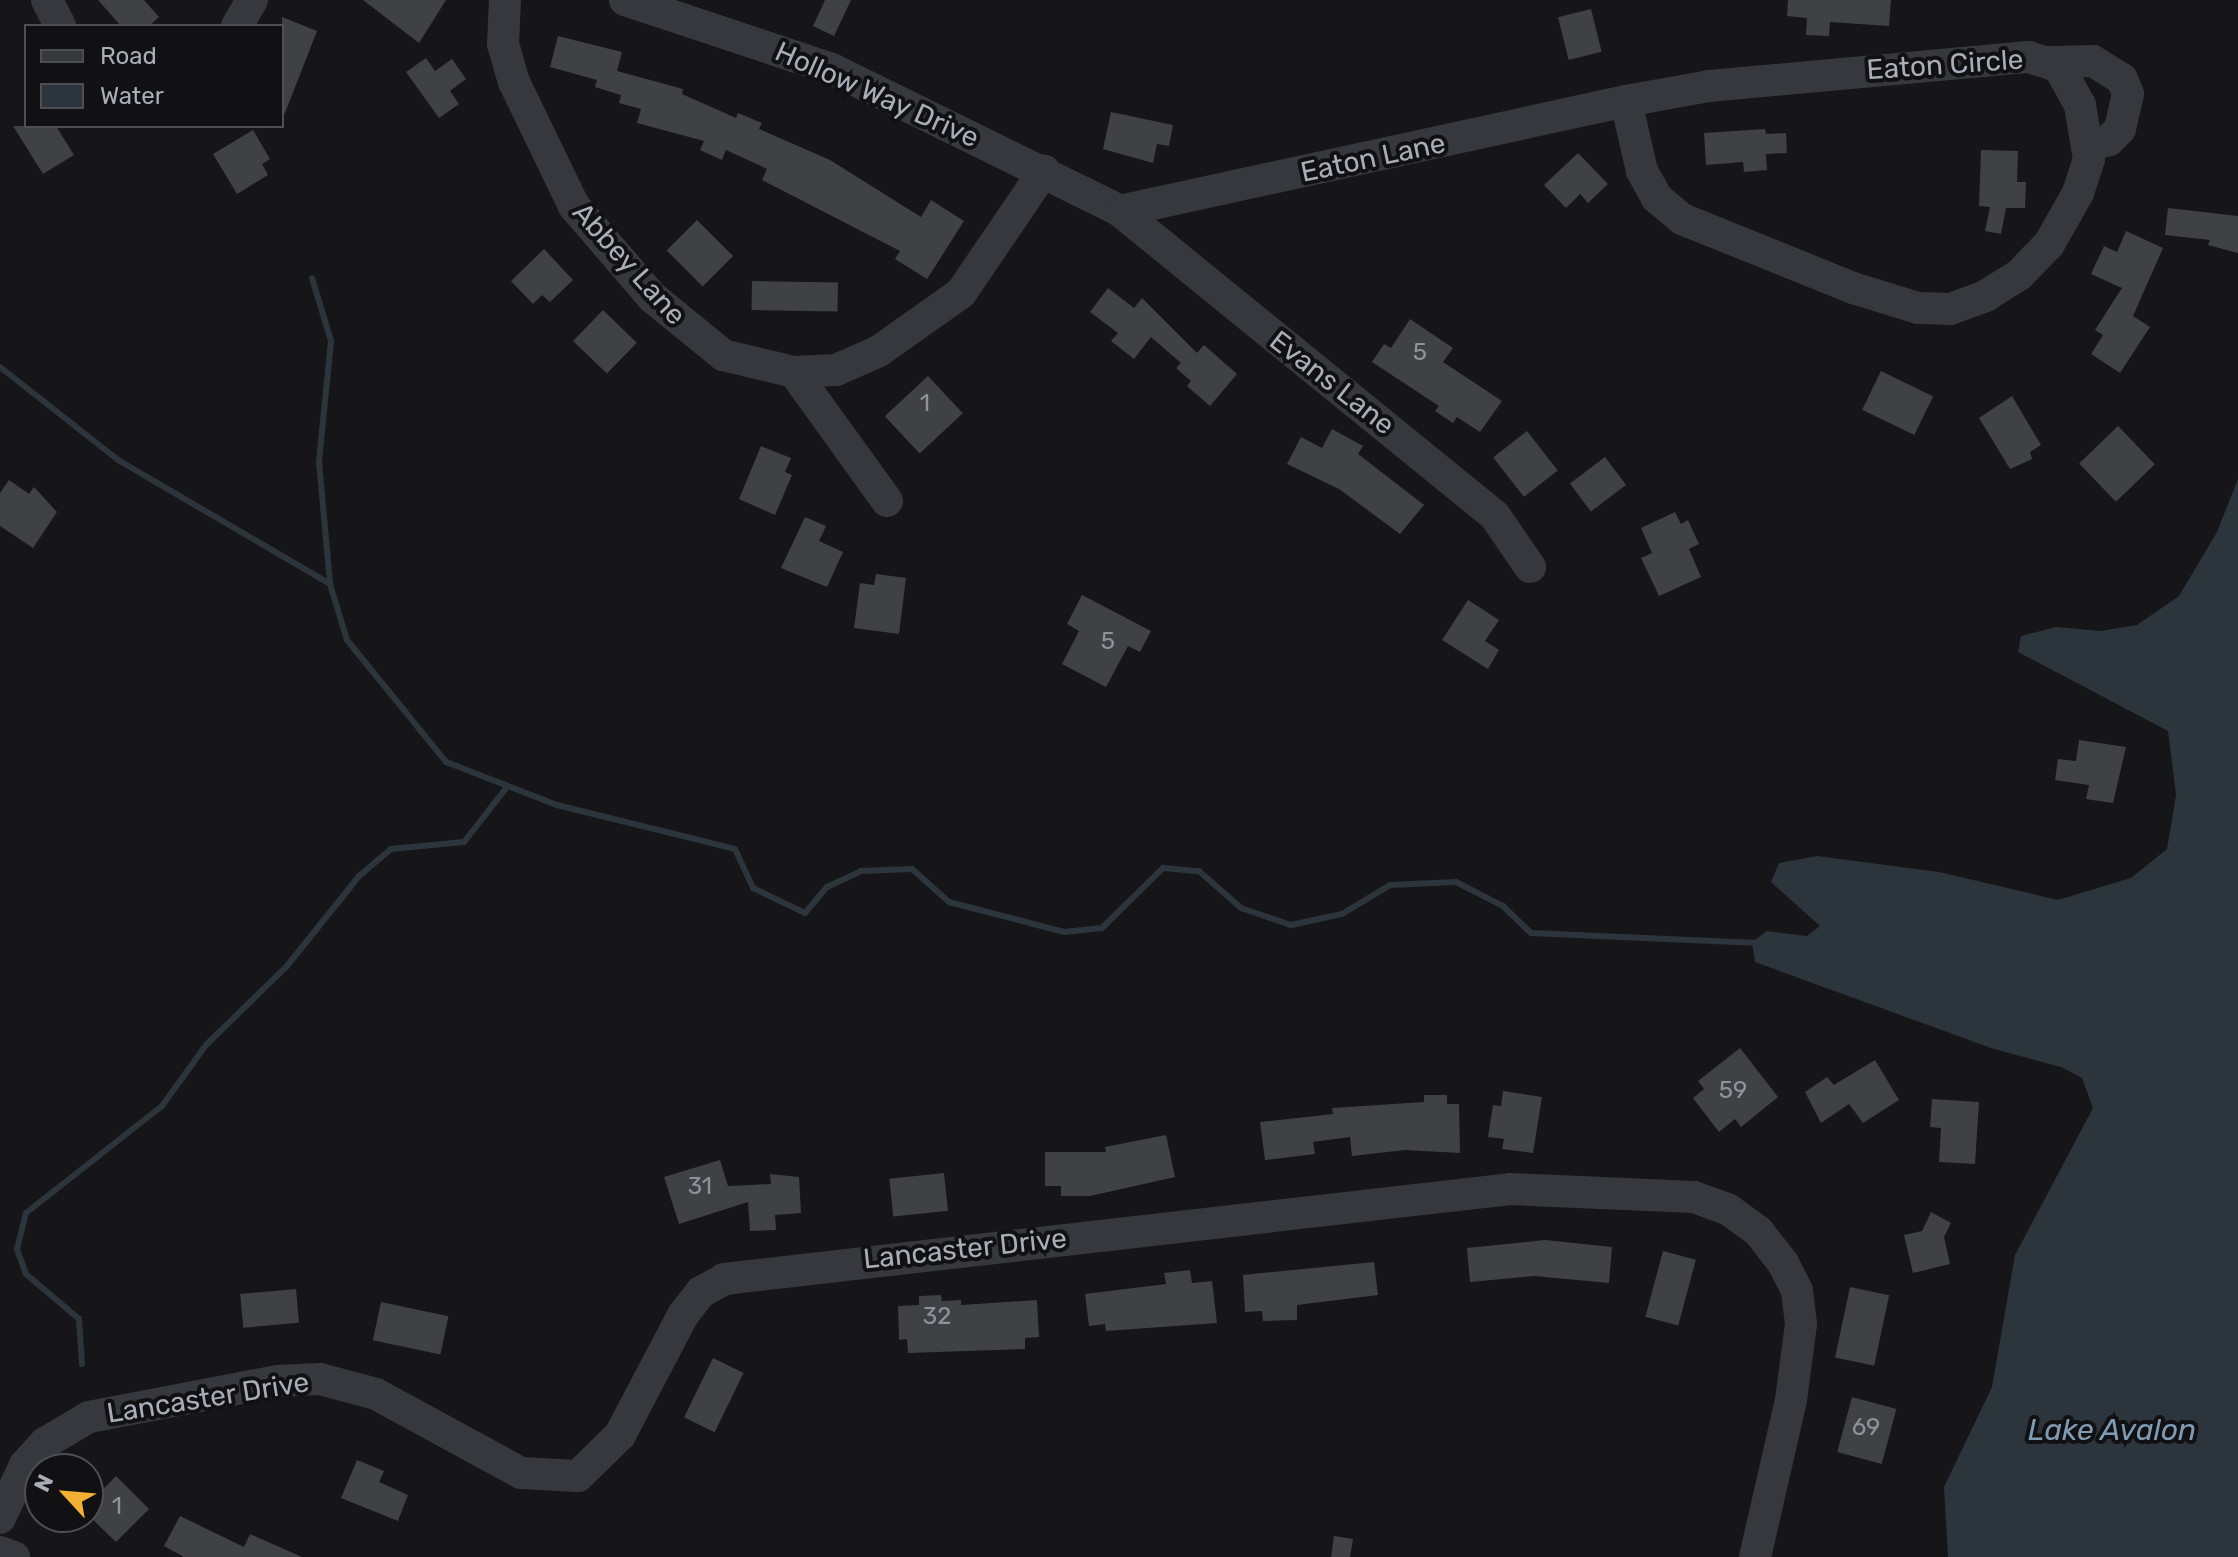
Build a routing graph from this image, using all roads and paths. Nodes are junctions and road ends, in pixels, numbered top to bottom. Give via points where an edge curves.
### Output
1 (47, 0) edge
2 (252, 0) edge
3 (505, 0) edge
4 (625, 0) edge
5 (59, 24) edge
6 (238, 24) edge
7 (2051, 62) junction
8 (1626, 101) junction
9 (2087, 146) junction
10 (1044, 171) junction
11 (1120, 211) junction
12 (794, 372) junction
13 (887, 501) dead end
14 (1530, 567) dead end
15 (0, 1518) edge
16 (0, 1552) edge
17 (14, 1557) edge
18 (1755, 1557) edge

1 - 5 street
2 - 6 street
3 - 12 street, Abbey Lane via 503,44 514,82 574,206 683,326 723,355
4 - 10 street, Hollow Way Drive via 832,69
7 - 8 street, Eaton Circle via 2029,57 1927,64 1709,86
7 - 9 street, Eaton Circle via 2080,105
7 - 9 street via 2093,61 2122,79 2128,94 2120,129 2109,140
8 - 9 street, Eaton Circle via 1642,171 1657,198 1682,219 1853,288 1918,308 1950,309 1986,296 2019,275 2049,244 2078,193 2089,159
8 - 11 street, Eaton Lane
10 - 11 street, Hollow Way Drive
10 - 12 street, Abbey Lane via 961,293 879,351 836,370
11 - 14 street, Evans Lane via 1495,516
12 - 13 street
15 - 18 street, Lancaster Drive via 25,1465 45,1443 89,1417 278,1381 320,1379 376,1394 521,1473 578,1476 620,1435 668,1340 701,1292 724,1279 754,1272 1359,1203 1542,1190 1694,1197 1729,1210 1758,1231 1783,1263 1797,1291 1801,1324 1791,1400
16 - 17 street

